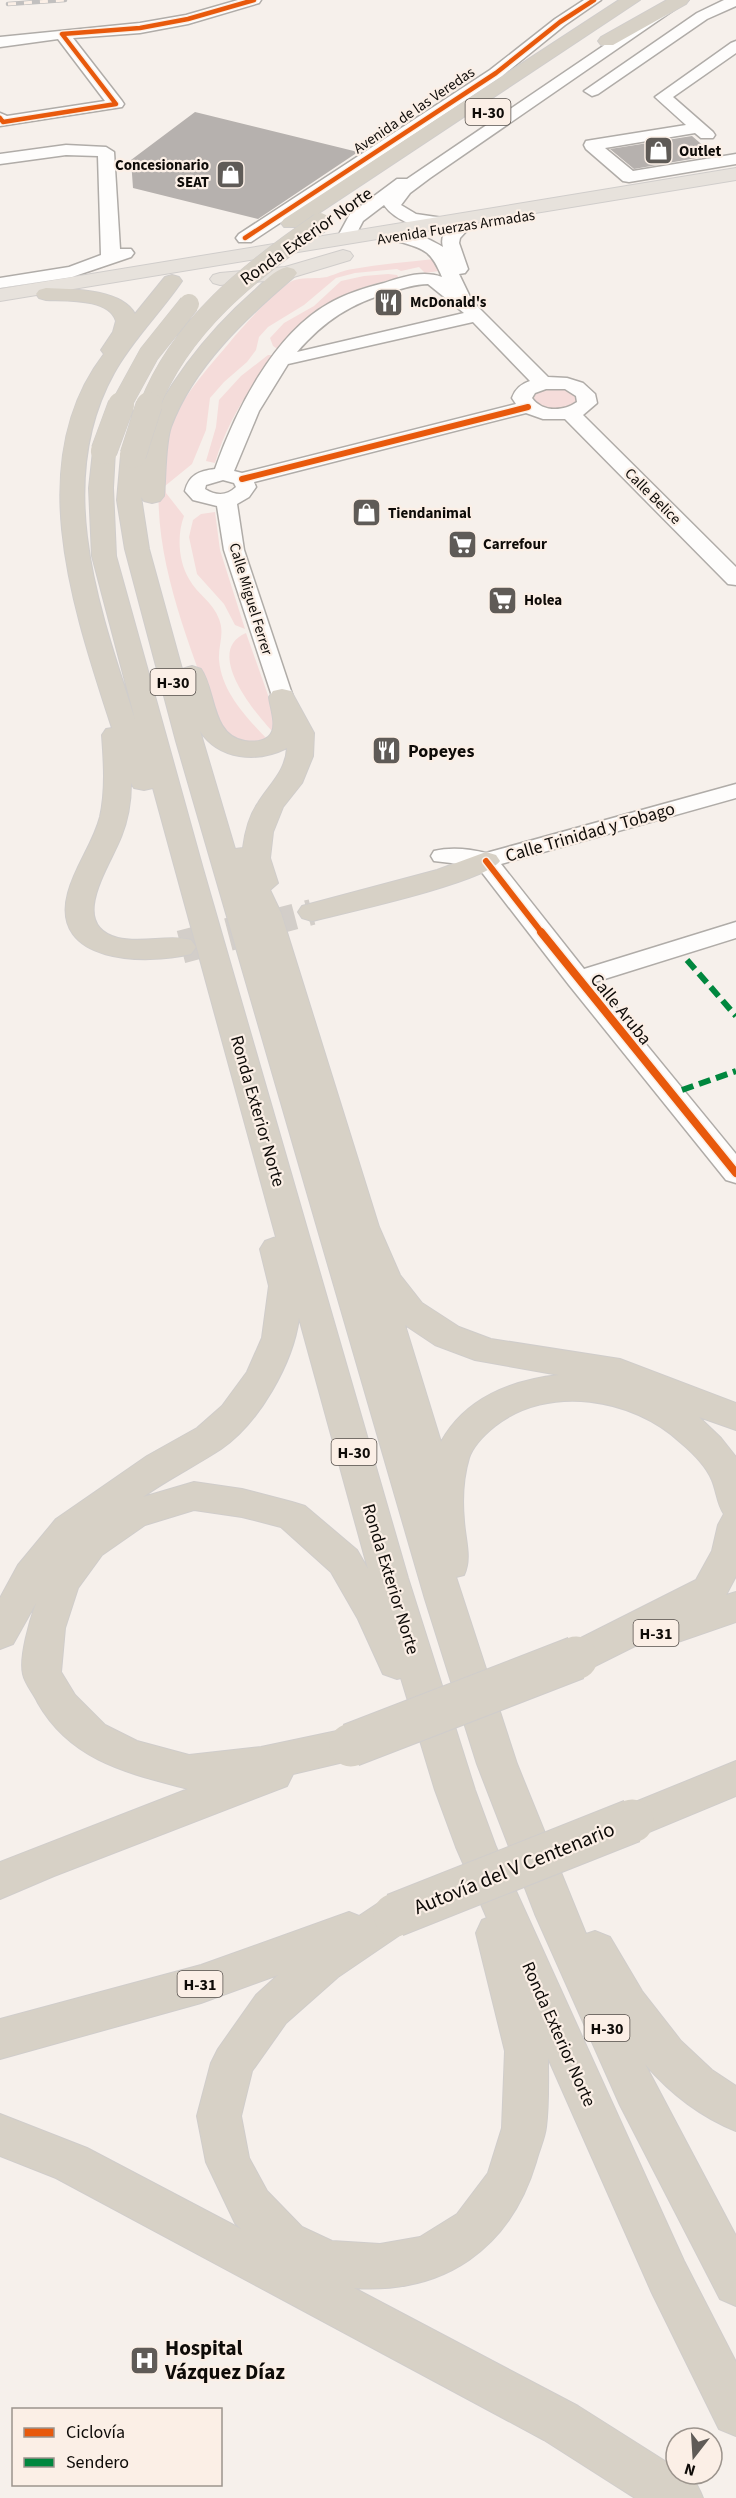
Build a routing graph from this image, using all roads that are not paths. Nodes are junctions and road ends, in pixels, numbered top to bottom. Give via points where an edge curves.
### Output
1 (254, 0) edge
2 (655, 0) edge
3 (680, 0) edge
4 (736, 0) edge
5 (585, 1) edge
6 (626, 3) edge
7 (681, 30) junction
8 (62, 34) junction
9 (0, 42) edge
10 (736, 44) edge
11 (550, 71) junction
12 (496, 72) junction
13 (592, 91) dead end
14 (0, 118) edge
15 (698, 128) junction
16 (0, 159) edge
17 (735, 163) edge
18 (424, 174) junction
19 (736, 181) edge
20 (437, 222) junction
21 (462, 226) junction
22 (397, 234) junction
23 (245, 238) junction
24 (335, 238) junction
25 (181, 269) junction
26 (287, 273) junction
27 (124, 278) junction
28 (46, 294) junction
29 (0, 295) edge
30 (471, 309) junction
31 (284, 358) junction
32 (105, 368) junction
33 (543, 383) junction
34 (528, 407) junction
35 (570, 413) junction
36 (159, 429) junction
37 (119, 453) junction
38 (232, 477) junction
39 (226, 500) junction
40 (137, 549) junction
41 (736, 579) edge
42 (112, 688) junction
43 (282, 698) junction
44 (189, 741) junction
45 (736, 791) edge
46 (443, 856) dead end
47 (486, 861) junction
48 (312, 912) tunnel mouth
49 (267, 914) junction
50 (736, 930) edge
51 (181, 947) tunnel mouth
52 (216, 965) junction
53 (578, 979) junction
54 (258, 1108) junction
55 (736, 1173) edge
56 (363, 1227) junction
57 (736, 1417) edge
58 (736, 1504) edge
59 (736, 1525) edge
60 (444, 1530) junction
61 (736, 1607) edge
62 (0, 1633) edge
63 (576, 1658) junction
64 (439, 1736) junction
65 (351, 1745) junction
66 (497, 1764) junction
67 (736, 1778) edge
68 (736, 1800) edge
69 (632, 1821) junction
70 (520, 1825) junction
71 (476, 1847) junction
72 (0, 1881) edge
73 (395, 1915) junction
74 (0, 2039) edge
75 (736, 2110) edge
76 (0, 2135) edge
77 (736, 2283) edge
78 (736, 2412) edge
79 (679, 2498) edge

1 - 8 street via 140,28
2 - 11 highway, Ronda Exterior Norte / H-30
3 - 11 highway
3 - 18 street
4 - 7 street
5 - 12 street, Avenida de las Veredas
6 - 12 highway
6 - 37 highway, Ronda Exterior Norte / H-30, bridge via 291,223 220,275 184,309 131,383
7 - 10 street
7 - 13 street
8 - 9 street
8 - 14 street via 116,104 3,122
10 - 15 street via 663,97
11 - 24 highway, Ronda Exterior Norte / H-30
12 - 23 street, Avenida de las Veredas
15 - 17 street
15 - 17 street via 592,145 629,177
16 - 29 street via 67,149 106,152 111,248 117,256
17 - 20 main road, Avenida Fuerzas Armadas
18 - 20 street via 396,196 392,205 404,216
18 - 24 street via 408,180 365,210
19 - 21 main road, Avenida Fuerzas Armadas
20 - 22 main road, Avenida Fuerzas Armadas
21 - 22 main road, Avenida Fuerzas Armadas
21 - 30 street via 451,236 450,243
22 - 24 main road
22 - 24 main road via 391,242
22 - 30 street via 441,254 455,287
23 - 24 main road
23 - 25 main road
24 - 25 main road
24 - 26 main road
24 - 37 highway, Ronda Exterior Norte / H-30, bridge via 246,277 211,311 159,382 145,417
25 - 26 main road via 205,279
25 - 27 main road
25 - 32 highway
26 - 36 highway via 197,365
27 - 28 main road
27 - 29 main road
28 - 29 main road
28 - 32 highway via 102,300 126,315 126,329
30 - 31 street
30 - 31 street via 433,280 376,290 318,319
30 - 33 street
31 - 38 street via 240,426
32 - 42 highway via 79,428 73,489 75,545
33 - 34 street via 522,394
33 - 35 street via 567,384 584,392 586,404
34 - 35 street via 548,414
34 - 38 street
35 - 41 street, Calle Belice
36 - 40 highway via 149,450
36 - 43 highway via 151,508 154,541 211,729 225,743 241,748 260,749 277,743 286,730
37 - 40 highway, Ronda Exterior Norte / H-30
37 - 52 highway, Ronda Exterior Norte / H-30 via 101,488 104,556
38 - 39 street via 245,483 245,490
38 - 39 street via 201,479 195,486 198,494 210,500
39 - 43 street, Calle Miguel Ferrer via 234,550
40 - 44 highway, Ronda Exterior Norte / H-30
42 - 51 highway via 119,790 110,831 81,893 77,918 84,931 102,944 157,951
42 - 52 highway via 142,779
43 - 49 highway via 300,733 300,756 288,783 270,805 259,832 256,858 270,903
44 - 49 highway
44 - 66 highway, Ronda Exterior Norte / H-30 via 444,1599
45 - 47 street, Calle Trinidad y Tobago
46 - 47 street, Calle Trinidad y Tobago
47 - 48 highway via 447,876
47 - 53 street, Calle Aruba
49 - 56 highway
50 - 53 street
52 - 54 highway, Ronda Exterior Norte / H-30
53 - 55 street, Calle Aruba
54 - 62 highway via 268,1213 286,1286 279,1338 262,1378 210,1438 160,1466 69,1529 31,1576
54 - 64 highway, Ronda Exterior Norte / H-30 via 386,1567
56 - 57 highway via 386,1280 410,1312 447,1336 487,1351 620,1372
56 - 60 highway via 369,1264 434,1477
58 - 60 highway via 729,1475 700,1438 665,1411 615,1393 571,1386 526,1392 489,1410 458,1444 445,1497
59 - 63 highway via 730,1552 709,1592
60 - 66 highway
61 - 63 highway, H-31
63 - 65 highway, H-31, bridge
64 - 65 highway via 405,1680 344,1561 292,1516 194,1496 133,1514 89,1545 61,1582 46,1628 42,1674 61,1707 91,1737 129,1756 189,1772 261,1764
64 - 71 highway, Ronda Exterior Norte / H-30
65 - 72 highway, H-31
66 - 70 highway, Ronda Exterior Norte / H-30
67 - 69 highway, H-31
68 - 69 highway
69 - 73 highway, Autovía del V Centenario / H-31, bridge
70 - 75 highway via 585,1928 616,1990 654,2045 698,2086
70 - 77 highway, Ronda Exterior Norte / H-30 via 635,2091
71 - 73 highway via 527,2051 524,2128 507,2184 473,2230 428,2259 380,2267 330,2264 286,2242 251,2207 228,2162 219,2116 233,2063 271,2009 323,1963
71 - 78 highway, Ronda Exterior Norte / H-30 via 668,2277
73 - 74 highway, H-31 via 201,1984
76 - 79 highway via 71,2163 561,2422

